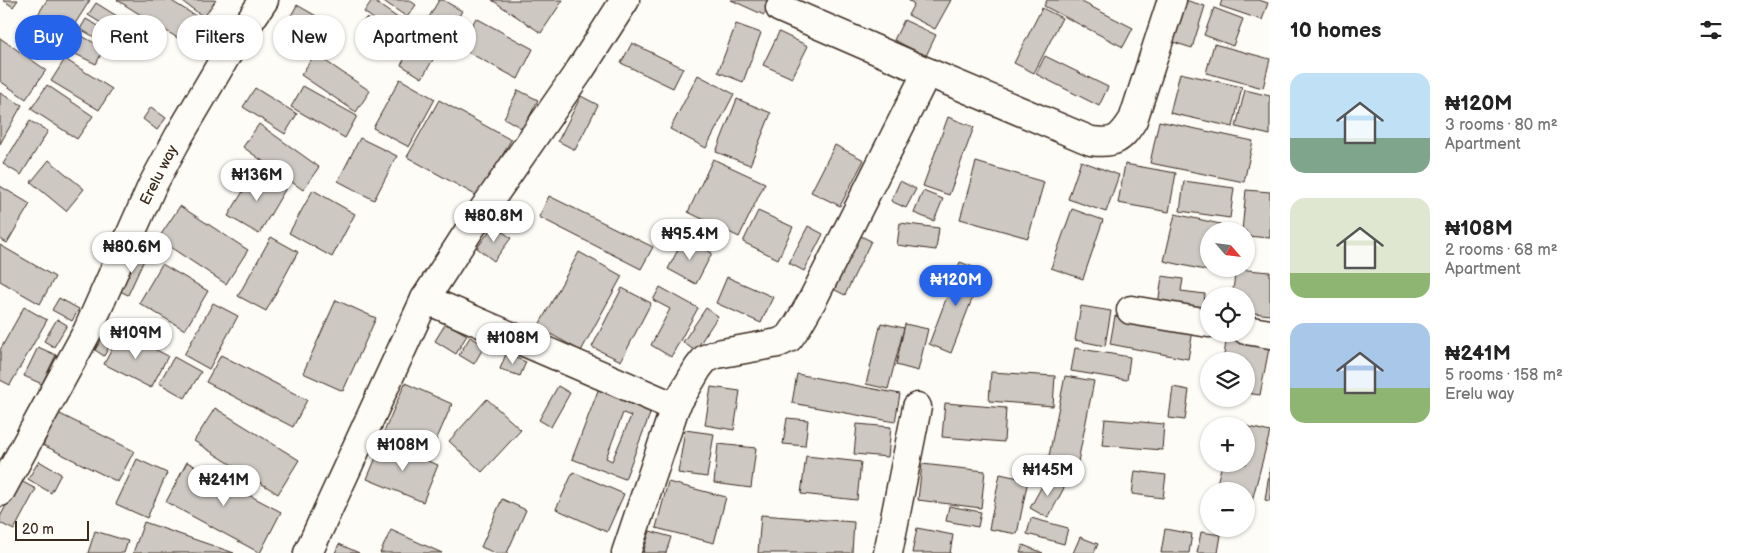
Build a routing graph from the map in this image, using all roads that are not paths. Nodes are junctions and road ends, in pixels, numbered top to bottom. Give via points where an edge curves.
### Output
1 (264, 0) edge
2 (625, 0) edge
3 (1172, 0) edge
4 (780, 8) dead end
5 (927, 72) junction
6 (425, 299) junction
7 (1131, 310) dead end
8 (1200, 322) edge
9 (1255, 332) edge
10 (1270, 334) edge
11 (675, 407) junction
12 (916, 407) dead end
13 (0, 492) edge
14 (308, 553) edge
15 (626, 553) edge
16 (888, 553) edge

1 - 13 street, Erelu way via 226,56 152,186 87,332
2 - 6 street
3 - 5 street via 1133,120 1123,136 1107,143 1091,141
4 - 5 street
5 - 11 street via 798,325 788,338 778,343 705,358
6 - 11 street
6 - 14 street
7 - 8 street
9 - 10 street
11 - 15 street
12 - 16 street

